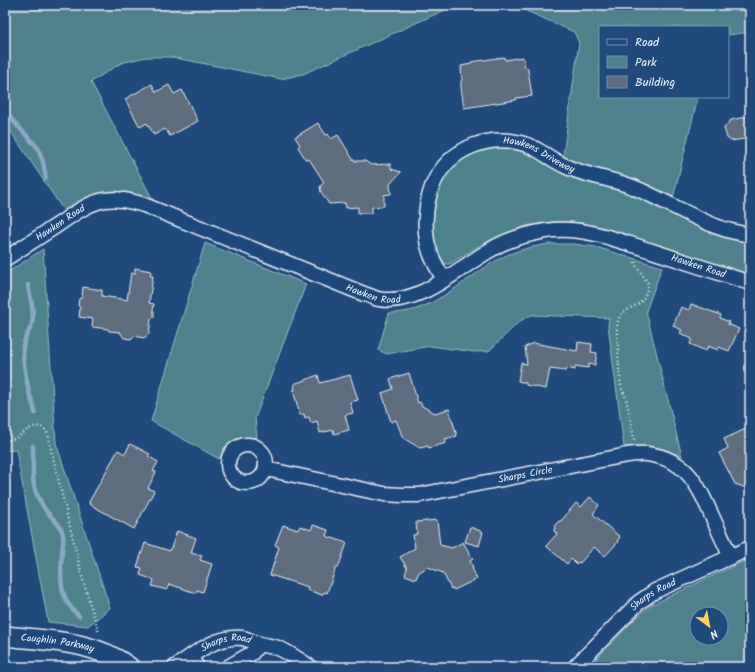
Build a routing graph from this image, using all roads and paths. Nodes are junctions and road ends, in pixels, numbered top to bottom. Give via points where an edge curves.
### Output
1 (750, 154) edge
2 (750, 165) edge
3 (750, 235) edge
4 (635, 257) dead end
5 (5, 259) edge
6 (444, 279) junction
7 (750, 283) edge
8 (5, 440) edge
9 (637, 454) junction
10 (266, 470) dead end
11 (750, 548) edge
12 (731, 557) junction
13 (5, 636) edge
14 (100, 636) dead end
15 (259, 644) junction
16 (193, 654) junction
17 (130, 667) edge
18 (175, 667) edge
19 (201, 667) edge
20 (228, 667) edge
21 (310, 667) edge
22 (575, 667) edge

1 - 2 path
3 - 6 street, Hawkens Driveway via 718,227 632,187 572,169 526,145 506,140 492,140 467,148 446,164 435,179 430,193 426,222 427,240 430,252
4 - 9 path via 635,264 648,283 648,290 643,301 621,315 617,334 619,373
5 - 6 street, Hawken Road via 92,204 105,200 119,200 144,205 379,299 408,298
6 - 7 street, Hawken Road via 509,240 547,230 568,230 605,236
8 - 14 path via 15,438 31,428 40,427 49,435 78,562
9 - 10 street, Sharps Circle via 413,495 384,494
9 - 12 street, Sharps Circle via 661,457 673,462 692,478
11 - 12 street, Sharps Road
12 - 22 street, Sharps Road via 656,591 638,602
13 - 17 street, Caughlin Parkway via 89,646
15 - 16 street, Sharps Road via 242,638 228,639 215,642
15 - 20 street, Sharps Road via 252,653
15 - 21 street, Sharps Road via 277,648
16 - 18 street, Sharps Road
16 - 19 lane

